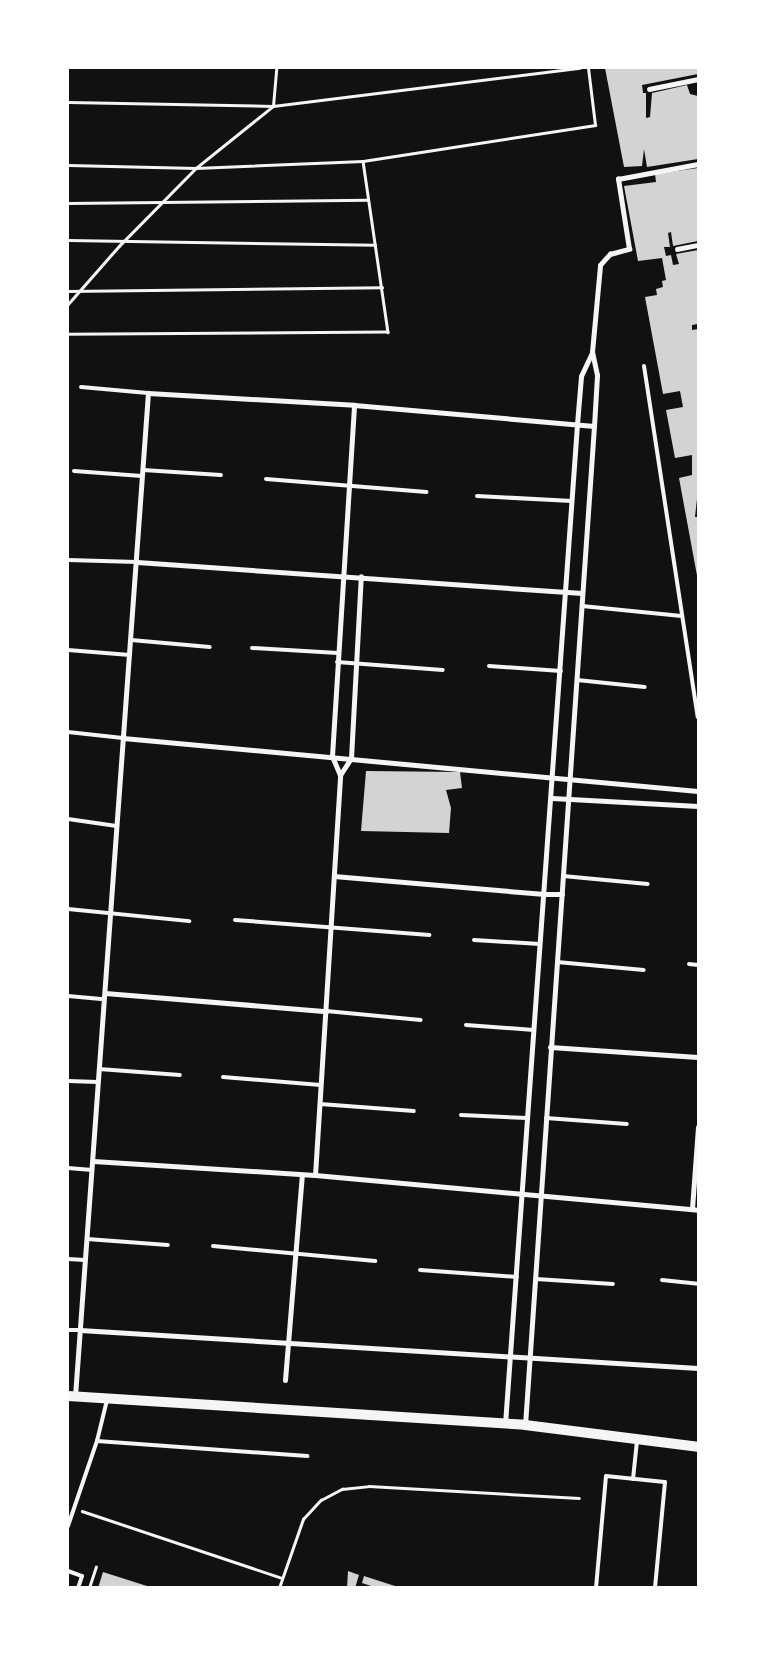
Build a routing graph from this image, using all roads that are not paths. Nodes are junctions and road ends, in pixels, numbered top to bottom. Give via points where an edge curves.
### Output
1 (698, 78) edge
2 (648, 89) dead end
3 (698, 164) edge
4 (698, 245) edge
5 (677, 249) dead end
6 (600, 265) joint
7 (592, 352) junction
8 (644, 366) dead end
9 (81, 387) dead end
10 (148, 393) junction
11 (354, 406) junction
12 (577, 424) junction
13 (594, 426) junction
14 (143, 470) junction
15 (74, 471) dead end
16 (222, 475) dead end
17 (142, 476) junction
18 (266, 479) dead end
19 (348, 484) junction
20 (426, 492) dead end
21 (477, 496) dead end
22 (572, 501) junction
23 (68, 560) edge
24 (137, 562) junction
25 (342, 576) junction
26 (361, 576) junction
27 (566, 592) junction
28 (582, 593) junction
29 (582, 606) junction
30 (682, 616) junction
31 (131, 640) junction
32 (210, 647) dead end
33 (252, 648) dead end
34 (68, 650) edge
35 (338, 653) junction
36 (130, 655) junction
37 (337, 662) junction
38 (357, 664) junction
39 (488, 666) dead end
40 (443, 670) dead end
41 (561, 671) junction
42 (577, 680) junction
43 (645, 687) dead end
44 (698, 717) edge
45 (68, 732) edge
46 (123, 738) junction
47 (332, 756) junction
48 (351, 758) junction
49 (340, 775) junction
50 (554, 777) junction
51 (571, 778) junction
52 (698, 791) edge
53 (552, 798) junction
54 (570, 800) junction
55 (698, 806) edge
56 (68, 818) edge
57 (117, 826) junction
58 (334, 876) junction
59 (564, 876) junction
60 (648, 884) dead end
61 (544, 894) junction
62 (562, 894) junction
63 (68, 909) edge
64 (112, 913) junction
65 (235, 920) dead end
66 (189, 921) dead end
67 (331, 926) junction
68 (428, 935) dead end
69 (474, 940) dead end
70 (540, 944) junction
71 (557, 962) junction
72 (689, 964) dead end
73 (698, 965) edge
74 (644, 970) dead end
75 (68, 996) edge
76 (105, 996) junction
77 (326, 1011) junction
78 (421, 1020) dead end
79 (466, 1025) dead end
80 (534, 1030) junction
81 (550, 1047) junction
82 (698, 1057) edge
83 (99, 1069) junction
84 (180, 1075) dead end
85 (222, 1077) dead end
86 (68, 1081) edge
87 (98, 1082) junction
88 (321, 1085) junction
89 (320, 1104) junction
90 (414, 1111) dead end
91 (461, 1115) dead end
92 (527, 1118) junction
93 (546, 1118) junction
94 (627, 1124) dead end
95 (698, 1127) edge
96 (93, 1161) junction
97 (68, 1168) edge
98 (92, 1170) junction
99 (302, 1175) junction
100 (314, 1175) junction
101 (521, 1194) junction
102 (540, 1197) junction
103 (696, 1209) edge
104 (87, 1239) junction
105 (168, 1245) dead end
106 (213, 1246) dead end
107 (297, 1253) junction
108 (68, 1259) edge
109 (86, 1260) junction
110 (375, 1261) dead end
111 (420, 1270) dead end
112 (517, 1277) junction
113 (536, 1279) junction
114 (662, 1280) dead end
115 (613, 1284) dead end
116 (698, 1284) edge
117 (68, 1330) edge
118 (80, 1330) junction
119 (289, 1342) junction
120 (511, 1356) junction
121 (528, 1357) junction
122 (698, 1368) edge
123 (285, 1380) dead end
124 (71, 1396) edge
125 (107, 1398) junction
126 (505, 1424) junction
127 (525, 1425) junction
128 (637, 1439) junction
129 (97, 1441) junction
130 (698, 1447) edge
131 (307, 1456) dead end
132 (634, 1479) junction
133 (68, 1526) edge
134 (68, 1571) edge
135 (78, 1588) edge
136 (596, 1588) edge
137 (655, 1588) edge

1 - 2 street
3 - 6 street via 618,179 629,249 610,254
4 - 5 street
6 - 7 street
7 - 12 street via 582,376
7 - 13 street via 597,375
8 - 30 lane
9 - 10 lane
10 - 11 street
10 - 14 street
11 - 12 street
11 - 19 street
12 - 13 street
12 - 22 street
13 - 28 street
14 - 16 lane
14 - 17 street
15 - 17 lane
17 - 24 street
18 - 19 lane
19 - 20 lane
19 - 25 street
21 - 22 lane
22 - 27 street
23 - 24 lane
24 - 25 street
24 - 31 street
25 - 26 street
25 - 35 street
26 - 27 street
26 - 38 street
27 - 28 street
27 - 41 street
28 - 29 street
29 - 30 lane
29 - 42 street
30 - 44 lane
31 - 32 lane
31 - 36 street
33 - 35 lane
34 - 36 lane
35 - 37 street
36 - 46 street
37 - 38 lane
37 - 47 street
38 - 40 lane
38 - 48 street
39 - 41 lane
41 - 50 street
42 - 43 lane
42 - 51 street
45 - 46 lane
46 - 47 street
46 - 57 street
47 - 48 street
47 - 49 street
48 - 49 street
48 - 50 street
49 - 58 street
50 - 51 street
50 - 53 street
51 - 52 street
51 - 54 street
53 - 54 street
53 - 61 street
54 - 55 street
54 - 59 street
56 - 57 lane
57 - 64 street
58 - 61 street
58 - 67 street
59 - 60 lane
59 - 62 street
61 - 62 street
61 - 70 street
62 - 71 street
63 - 64 lane
64 - 66 lane
64 - 76 street
65 - 67 lane
67 - 68 lane
67 - 77 street
69 - 70 lane
70 - 80 street
71 - 74 lane
71 - 81 street
72 - 73 lane
75 - 76 lane
76 - 77 street
76 - 83 street
77 - 78 lane
77 - 88 street
79 - 80 lane
80 - 92 street
81 - 82 street
81 - 93 street
83 - 84 lane
83 - 87 street
85 - 88 lane
86 - 87 lane
87 - 96 street
88 - 89 street
89 - 90 lane
89 - 100 street
91 - 92 lane
92 - 101 street
93 - 94 lane
93 - 102 street
95 - 103 street
96 - 98 street
96 - 99 street
97 - 98 lane
98 - 104 street
99 - 100 street
99 - 107 street
100 - 101 street
101 - 102 street
101 - 112 street
102 - 103 street
102 - 113 street
104 - 105 lane
104 - 109 street
106 - 107 lane
107 - 110 lane
107 - 119 street
108 - 109 lane
109 - 118 street
111 - 112 lane
112 - 120 street
113 - 115 lane
113 - 121 street
114 - 116 lane
117 - 118 lane
118 - 119 street
118 - 124 street
119 - 120 street
119 - 123 street
120 - 121 street
120 - 126 street
121 - 122 street
121 - 127 street
124 - 125 main road
125 - 126 main road
125 - 129 lane
126 - 127 main road
127 - 128 main road
128 - 130 main road
128 - 132 lane
129 - 131 lane
129 - 133 lane
132 - 136 lane via 606,1476
132 - 137 lane via 665,1482
134 - 135 lane via 82,1576

